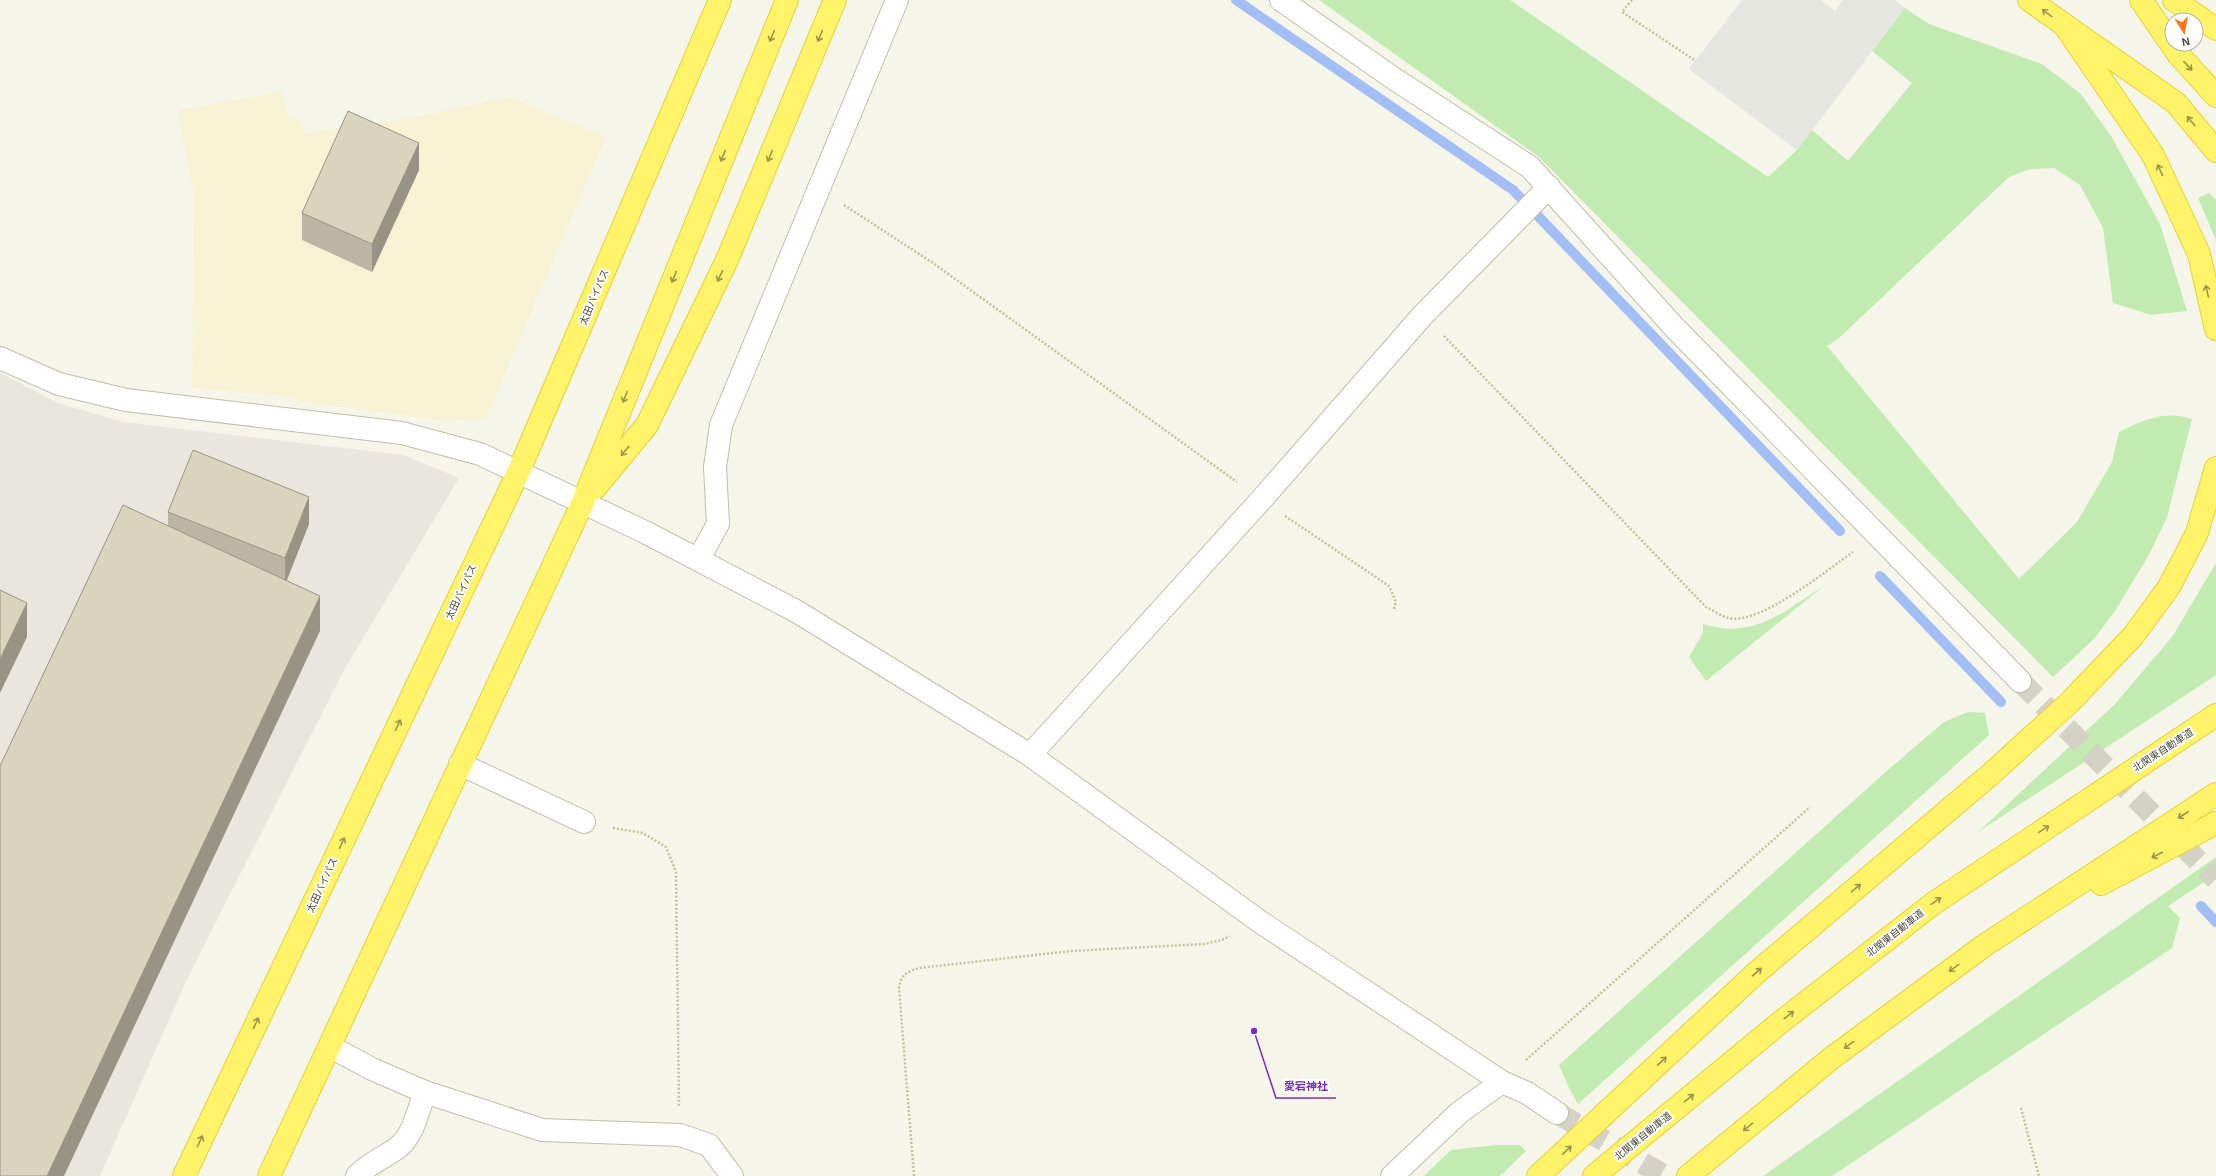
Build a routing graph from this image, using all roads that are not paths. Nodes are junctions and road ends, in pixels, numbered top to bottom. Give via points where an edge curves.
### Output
1 (720, 0) edge
2 (787, 0) edge
3 (835, 0) edge
4 (897, 0) edge
5 (1281, 0) edge
6 (2029, 0) edge
7 (2141, 0) edge
8 (2174, 0) edge
9 (2065, 26) junction
10 (2216, 29) edge
11 (2216, 96) edge
12 (2216, 151) edge
13 (1548, 187) junction
14 (2216, 329) edge
15 (0, 358) edge
16 (2216, 468) edge
17 (518, 472) junction
18 (582, 504) junction
19 (698, 560) junction
20 (2020, 681) tunnel mouth
21 (2216, 715) edge
22 (1030, 755) junction
23 (460, 764) junction
24 (2216, 794) edge
25 (584, 822) road end
26 (2216, 823) edge
27 (1985, 945) junction
28 (331, 1047) junction
29 (1502, 1082) junction
30 (425, 1092) junction
31 (1557, 1113) tunnel mouth
32 (184, 1176) edge
33 (269, 1176) edge
34 (357, 1176) edge
35 (732, 1176) edge
36 (1392, 1176) edge
37 (1538, 1176) edge
38 (1594, 1176) edge
39 (1688, 1176) edge

1 - 17 highway, 太田バイパス
2 -> 18 highway
3 -> 18 highway via 727,260 647,425
4 - 19 street via 721,425 715,467 718,524
5 - 13 street via 1396,80 1530,167
9 -> 6 highway
7 -> 11 highway via 2178,54
8 - 10 highway
12 -> 9 highway via 2176,103
14 -> 9 highway via 2199,254 2153,155
13 - 20 street via 1674,327
13 - 22 street via 1423,315 1261,500
15 - 17 street via 60,384 126,400 402,433 480,454
37 -> 16 highway via 1756,973 1991,774 2070,702 2128,641 2169,587 2197,533
17 - 18 street
32 -> 17 highway, 太田バイパス
18 - 19 street
18 - 23 highway
19 - 22 street via 796,611
38 -> 21 highway, 北関東自動車道 via 1782,1021 1934,903
22 - 29 street via 1258,921
23 - 25 street
23 - 28 highway
24 -> 27 highway
26 -> 27 highway
27 -> 39 highway via 1833,1057
28 - 30 street via 372,1069
28 - 33 highway
29 - 31 street via 1527,1093
29 - 36 street via 1460,1112
30 - 34 street via 407,1139
30 - 35 street via 542,1130 680,1135 709,1146

